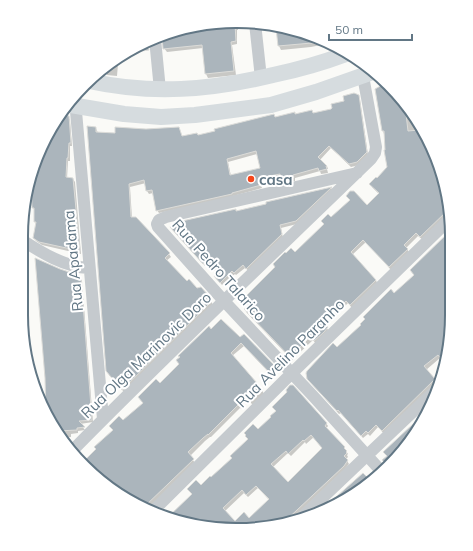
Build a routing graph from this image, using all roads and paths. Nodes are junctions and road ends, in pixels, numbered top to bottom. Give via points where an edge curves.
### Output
1 (256, 29) edge
2 (156, 44) edge
3 (341, 56) edge
4 (367, 74) edge
5 (261, 78) junction
6 (96, 83) edge
7 (160, 90) junction
8 (76, 104) edge
9 (74, 106) edge
10 (357, 173) junction
11 (445, 224) edge
12 (28, 244) edge
13 (89, 268) junction
14 (224, 301) junction
15 (292, 373) junction
16 (427, 399) edge
17 (103, 419) junction
18 (76, 447) edge
19 (367, 456) junction
20 (378, 468) edge
21 (158, 507) edge
22 (309, 510) edge

1 - 5 street
2 - 7 street
3 - 5 main road
4 - 8 main road via 271,105 195,115 161,117 124,114
4 - 10 street, Rua Olga Marinovic Doro via 376,147 371,159
5 - 7 main road via 194,89
6 - 7 main road
9 - 13 street, Rua Apadama
10 - 14 street, Rua Olga Marinovic Doro
10 - 14 street, Rua Pedro Talarico via 159,220 158,227
11 - 15 street, Rua Avelino Paranho
12 - 13 street via 56,260
13 - 17 street, Rua Apadama
14 - 15 street, Rua Pedro Talarico
14 - 17 street, Rua Olga Marinovic Doro
15 - 19 street, Rua Pedro Talarico
15 - 21 street, Rua Avelino Paranho
16 - 19 street
17 - 18 street, Rua Olga Marinovic Doro
19 - 20 street, Rua Pedro Talarico
19 - 22 street

